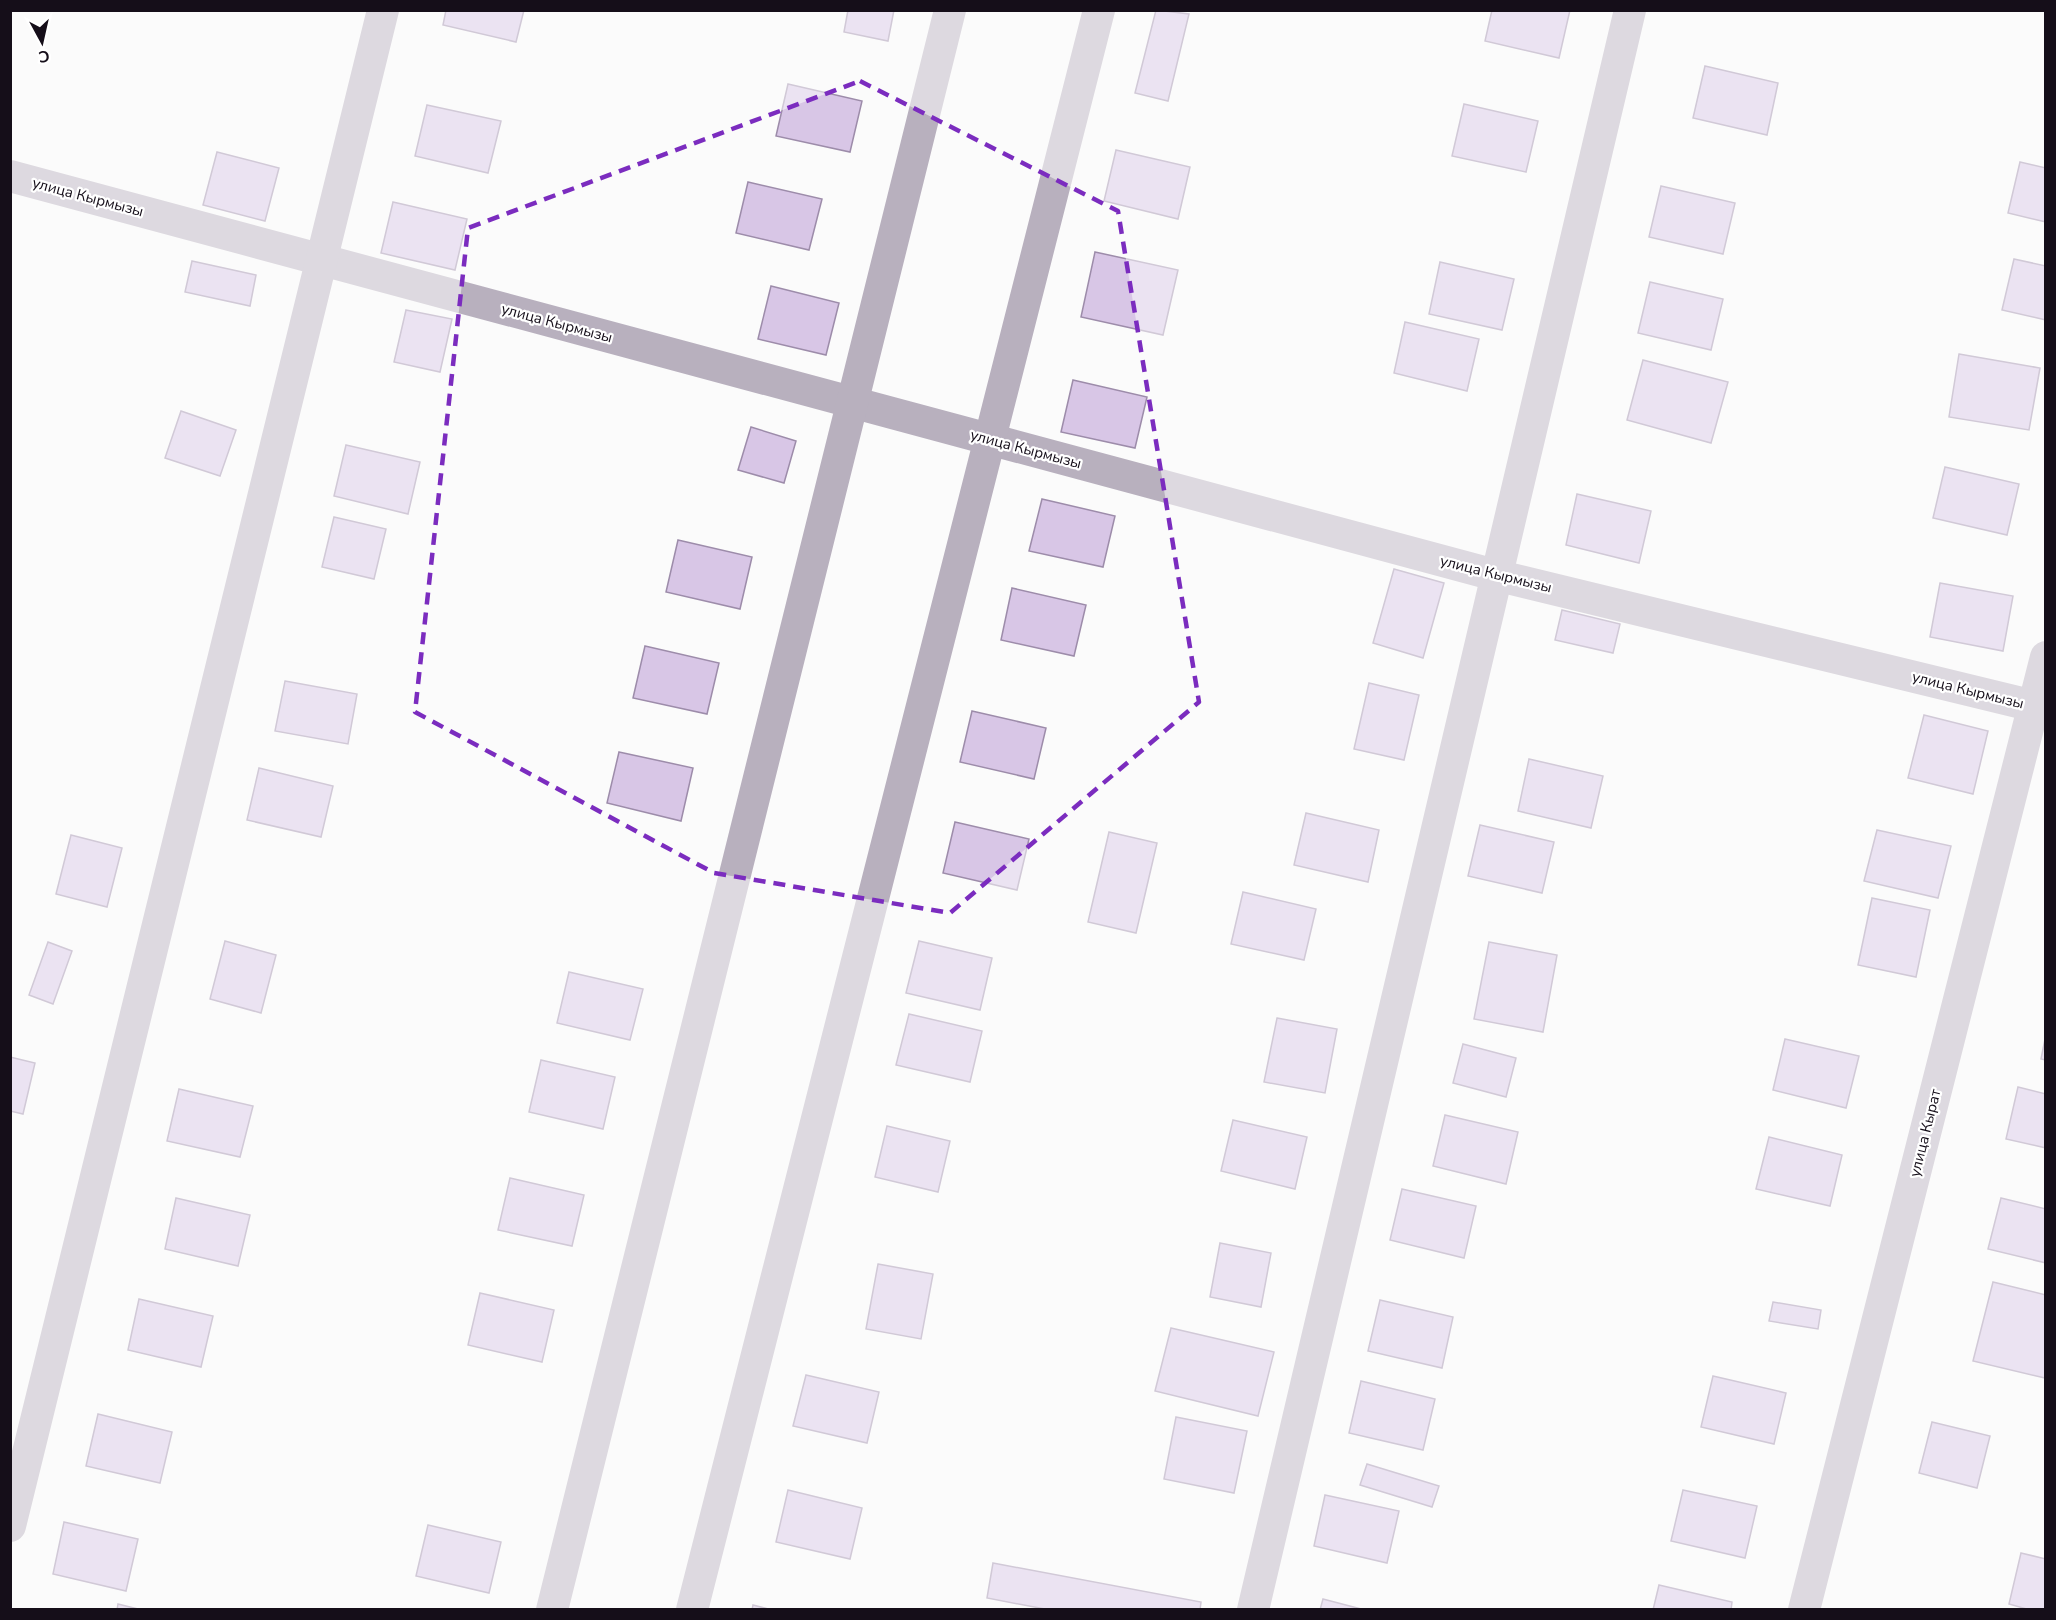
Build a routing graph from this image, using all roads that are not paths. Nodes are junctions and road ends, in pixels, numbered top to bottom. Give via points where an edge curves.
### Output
1 (383, 10) edge
2 (950, 10) edge
3 (1100, 10) edge
4 (1630, 10) edge
5 (10, 176) edge
6 (322, 260) junction
7 (853, 403) junction
8 (992, 440) junction
9 (1496, 574) junction
10 (2046, 657) edge
11 (2039, 708) edge
12 (10, 1526) edge
13 (552, 1610) edge
14 (692, 1610) edge
15 (1253, 1610) edge
16 (1804, 1610) edge

1 - 6 street
2 - 7 street
3 - 8 street
4 - 9 street
5 - 6 street, улица Кырмызы
6 - 7 street, улица Кырмызы
6 - 12 street
7 - 8 street, улица Кырмызы
7 - 13 street
8 - 9 street, улица Кырмызы
8 - 14 street
9 - 11 street, улица Кырмызы
9 - 15 street
10 - 11 street, улица Кырат
11 - 16 street, улица Кырат

